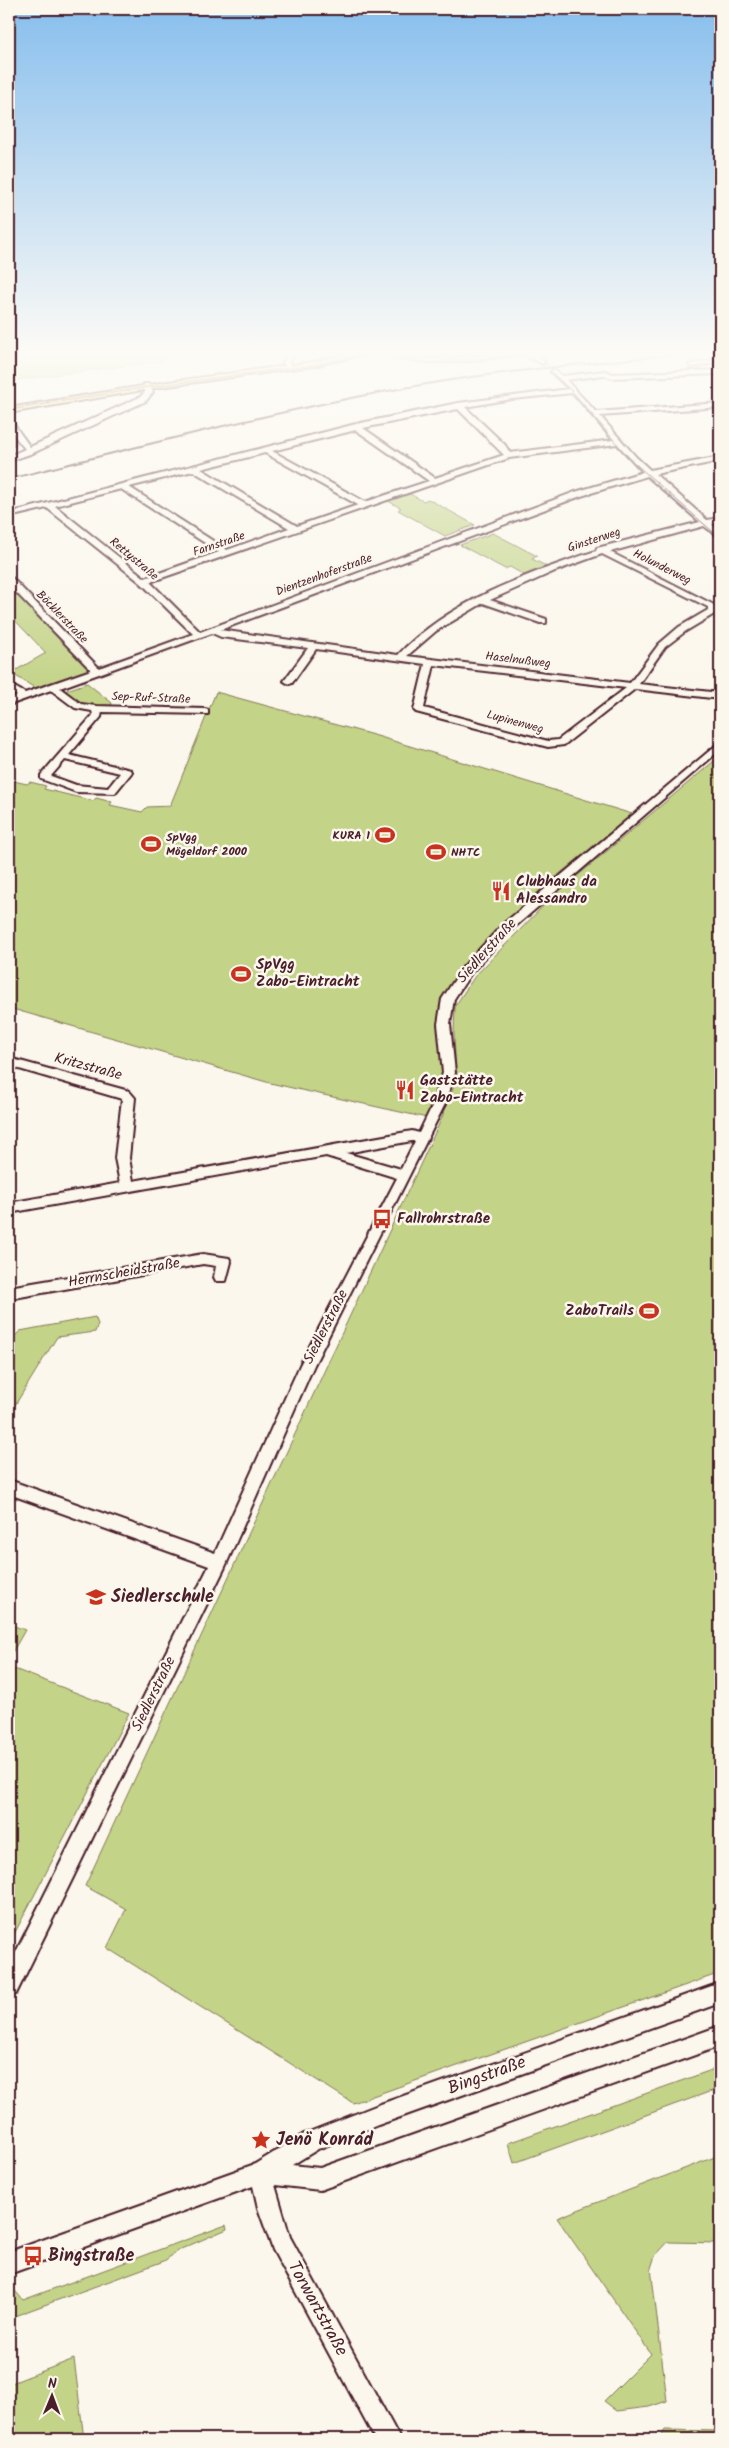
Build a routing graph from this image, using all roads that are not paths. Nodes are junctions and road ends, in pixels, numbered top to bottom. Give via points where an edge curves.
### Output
1 (209, 464) edge
2 (291, 464) edge
3 (409, 464) edge
4 (485, 464) edge
5 (640, 464) edge
6 (697, 464) edge
7 (194, 468) junction
8 (648, 473) junction
9 (434, 482) junction
10 (122, 486) junction
11 (49, 505) junction
12 (364, 505) junction
13 (9, 515) edge
14 (720, 520) edge
15 (707, 524) junction
16 (296, 529) junction
17 (720, 536) edge
18 (600, 550) junction
19 (226, 553) junction
20 (9, 580) edge
21 (144, 582) junction
22 (482, 600) junction
23 (543, 621) dead end
24 (213, 630) junction
25 (200, 635) junction
26 (314, 646) junction
27 (400, 658) junction
28 (430, 662) junction
29 (98, 672) junction
30 (289, 681) dead end
31 (634, 685) junction
32 (9, 687) edge
33 (53, 687) junction
34 (720, 696) edge
35 (24, 697) junction
36 (9, 702) edge
37 (96, 709) junction
38 (205, 712) dead end
39 (720, 745) edge
40 (64, 756) junction
41 (9, 1062) edge
42 (423, 1138) junction
43 (323, 1152) junction
44 (405, 1175) junction
45 (127, 1186) junction
46 (9, 1208) edge
47 (221, 1278) dead end
48 (9, 1293) edge
49 (9, 1487) edge
50 (219, 1562) junction
51 (9, 1987) edge
52 (720, 1993) edge
53 (720, 2036) edge
54 (261, 2173) junction
55 (9, 2263) edge
56 (388, 2439) edge

1 - 7 street
2 - 12 street
3 - 9 street
4 - 9 street, Farnstraße
5 - 8 street
6 - 8 street, Dientzenhoferstraße
7 - 10 street
7 - 16 street
8 - 15 street
8 - 24 street, Dientzenhoferstraße via 578,494
9 - 12 street, Farnstraße
10 - 11 street
10 - 19 street
11 - 13 street
11 - 21 street, Rettystraße
12 - 16 street, Farnstraße
14 - 15 street, Ginsterweg
15 - 17 street
15 - 18 street, Ginsterweg
16 - 19 street, Farnstraße
18 - 22 street, Ginsterweg
18 - 31 street, Holunderweg via 712,606 713,611 685,627 657,651
19 - 21 street, Farnstraße
20 - 29 street, Böcklerstraße
21 - 25 street, Rettystraße
22 - 23 street
22 - 27 street, Ginsterweg via 443,622
24 - 25 street, Dientzenhoferstraße
24 - 26 street, Haselnußweg via 221,634
25 - 29 street, Dientzenhoferstraße
26 - 27 street, Haselnußweg
26 - 30 street
27 - 28 street, Haselnußweg
28 - 31 street, Haselnußweg
28 - 31 street, Lupinenweg via 420,710 548,744 560,743
29 - 33 street, Dientzenhoferstraße
31 - 34 street, Haselnußweg
32 - 35 street
33 - 35 street, Dientzenhoferstraße
33 - 37 street, Sep-Ruf-Straße via 78,706
35 - 36 street, Dientzenhoferstraße
37 - 38 street, Sep-Ruf-Straße
37 - 40 street, Sep-Ruf-Straße via 98,716
39 - 42 street, Siedlerstraße via 499,934 453,988 444,1024 449,1073
40 - 40 street, Sep-Ruf-Straße via 82,761 127,772 111,791 96,792 44,777
41 - 45 street, Kritzstraße via 125,1094 129,1098 122,1158
42 - 43 street via 412,1136
42 - 44 street, Siedlerstraße
43 - 44 street
43 - 45 street
44 - 50 street, Siedlerstraße via 307,1365
45 - 46 street
47 - 48 street, Herrnscheidstraße via 224,1262 203,1259
49 - 50 street
50 - 51 street, Siedlerstraße
52 - 54 street, Bingstraße via 336,2131 311,2141
53 - 54 street, Bingstraße via 320,2179
54 - 55 street, Bingstraße
54 - 56 street, Torwartstraße via 281,2242

